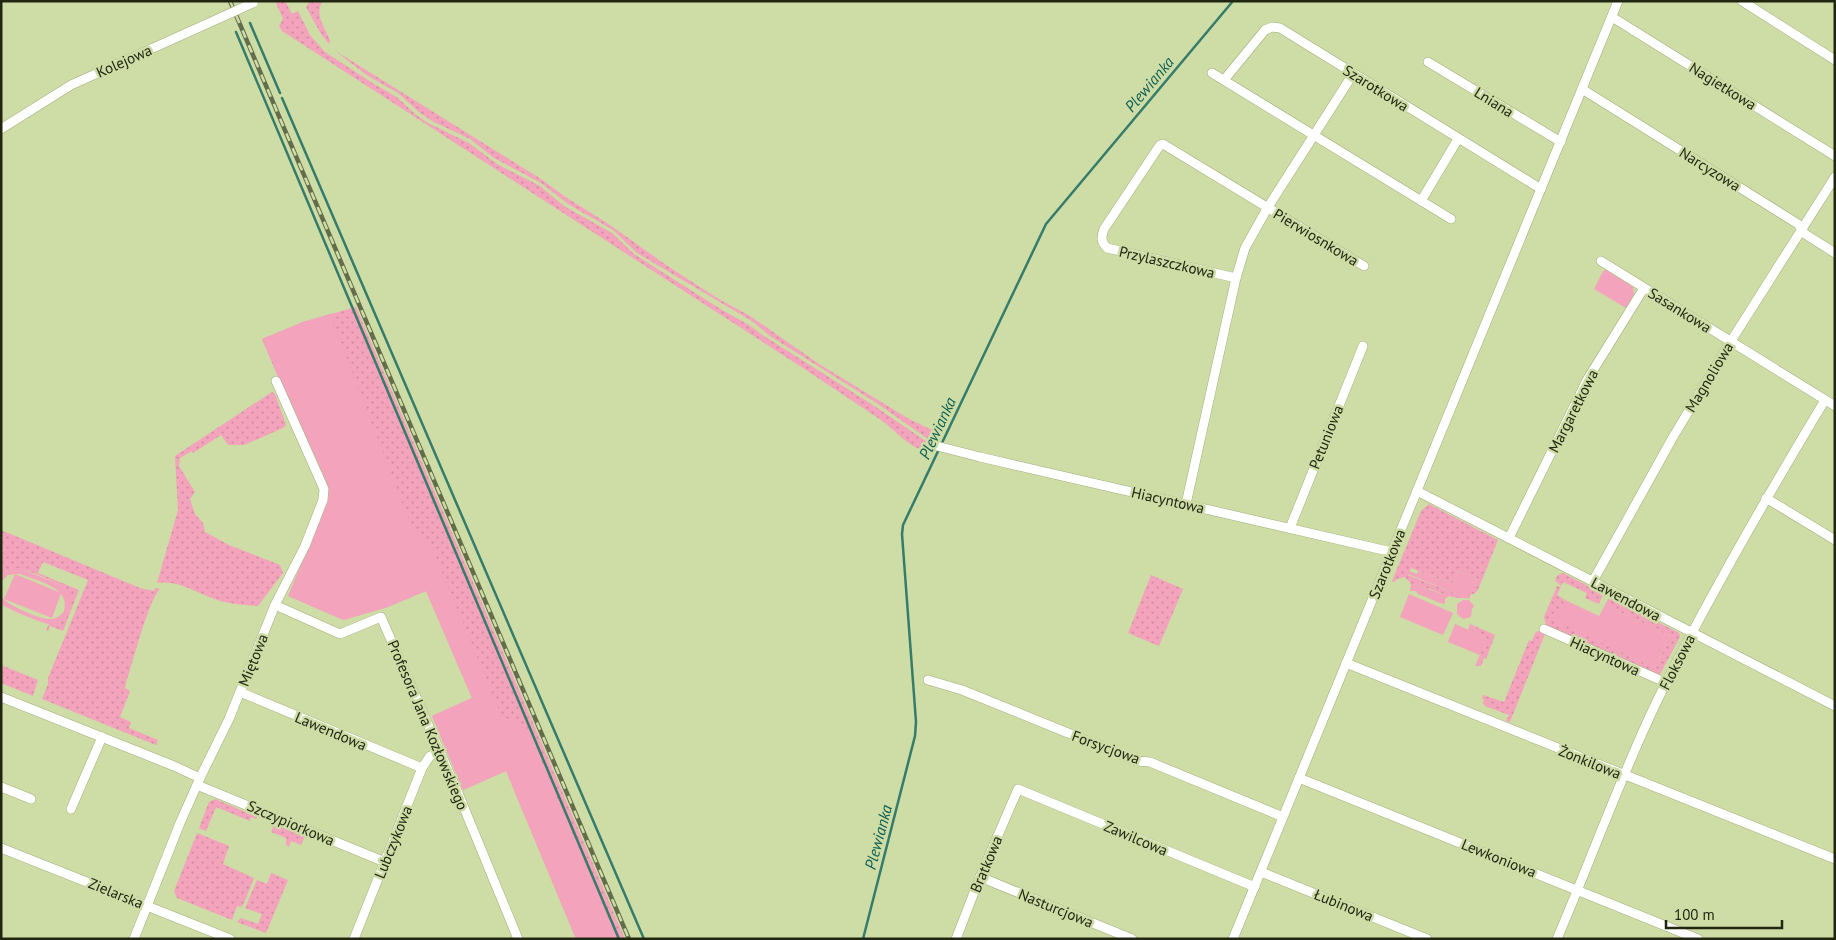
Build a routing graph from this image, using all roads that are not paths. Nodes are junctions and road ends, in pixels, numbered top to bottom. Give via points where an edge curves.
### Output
1 (1618, 1) edge
2 (1742, 1) edge
3 (254, 2) edge
4 (1612, 17) junction
5 (1835, 60) edge
6 (1428, 62) dead end
7 (1212, 73) dead end
8 (1353, 74) junction
9 (1224, 80) junction
10 (1582, 89) junction
11 (1, 129) edge
12 (1315, 135) junction
13 (1458, 139) junction
14 (1560, 142) junction
15 (1835, 156) edge
16 (1835, 177) edge
17 (1541, 190) junction
18 (1421, 200) junction
19 (1268, 207) junction
20 (1451, 219) dead end
21 (1802, 228) junction
22 (1835, 253) edge
23 (1601, 261) dead end
24 (1364, 266) dead end
25 (1236, 278) junction
26 (1644, 288) junction
27 (1731, 341) junction
28 (1363, 346) dead end
29 (276, 381) dead end
30 (1825, 400) junction
31 (1835, 406) edge
32 (940, 447) dead end
33 (1417, 491) junction
34 (1766, 498) junction
35 (1186, 504) junction
36 (1290, 528) junction
37 (1509, 538) junction
38 (1835, 540) edge
39 (1392, 552) junction
40 (1593, 581) junction
41 (275, 605) junction
42 (1544, 629) dead end
43 (1692, 633) junction
44 (1346, 663) junction
45 (928, 680) dead end
46 (1667, 683) junction
47 (240, 692) junction
48 (1, 696) edge
49 (1835, 706) edge
50 (102, 737) junction
51 (439, 752) junction
52 (422, 768) junction
53 (1624, 776) junction
54 (1299, 778) junction
55 (198, 781) junction
56 (1, 787) edge
57 (1018, 789) joint
58 (31, 798) dead end
59 (71, 809) dead end
60 (1283, 816) junction
61 (1, 848) edge
62 (1835, 859) edge
63 (385, 862) junction
64 (1261, 872) junction
65 (980, 877) junction
66 (1254, 887) junction
67 (1578, 889) junction
68 (147, 906) junction
69 (134, 939) edge
70 (230, 939) edge
71 (354, 939) edge
72 (518, 939) edge
73 (956, 939) edge
74 (1132, 939) edge
75 (1233, 939) edge
76 (1427, 939) edge
77 (1557, 939) edge
78 (1698, 939) edge

1 - 4 street, Szarotkowa
2 - 5 street
3 - 11 street, Kolejowa, bridge via 71,85
4 - 10 street, Szarotkowa
4 - 15 street, Nagietkowa
6 - 14 street, Lniana
7 - 9 street
8 - 9 street, Szarotkowa via 1280,28 1272,27 1265,30
8 - 12 street, Przylaszczkowa
8 - 13 street, Szarotkowa
9 - 12 street
10 - 14 street, Szarotkowa
10 - 21 street, Narcyzowa
12 - 18 street
12 - 19 street, Przylaszczkowa
13 - 17 street, Szarotkowa
13 - 18 street
14 - 17 street, Szarotkowa
16 - 21 street, Magnoliowa
17 - 33 street, Szarotkowa
18 - 20 street
19 - 24 street, Pierwiosnkowa
19 - 25 street, Przylaszczkowa via 1245,248
19 - 25 street, Przylaszczkowa via 1162,144 1102,234 1102,242 1107,248
21 - 22 street, Narcyzowa via 1808,236
21 - 27 street, Magnoliowa
23 - 26 street, Sasankowa
25 - 35 street, Przylaszczkowa
26 - 27 street, Sasankowa
26 - 37 street, Margaretkowa via 1587,380
27 - 30 street, Sasankowa
27 - 40 street, Magnoliowa
28 - 36 street, Petuniowa
29 - 41 street, Miętowa via 324,489 323,500 305,546
30 - 31 street, Sasankowa
30 - 34 street, Floksowa
32 - 35 street, Hiacyntowa
33 - 37 street, Lawendowa
33 - 39 street, Szarotkowa
34 - 38 street
34 - 43 street, Floksowa
35 - 36 street, Hiacyntowa
36 - 39 street, Hiacyntowa
37 - 40 street, Lawendowa
39 - 44 street, Szarotkowa
40 - 43 street, Lawendowa
41 - 47 street, Miętowa
41 - 51 street, Profesora Jana Kozłowskiego via 340,634 381,617
42 - 46 street, Hiacyntowa
43 - 46 street, Floksowa
43 - 49 street, Lawendowa
44 - 53 street, Żonkilowa
44 - 54 street, Szarotkowa
45 - 60 street, Forsycjowa via 962,690 1137,760 1150,762
46 - 53 street, Floksowa
47 - 52 street, Lawendowa
47 - 55 street, Miętowa
48 - 50 street, Szczypiorkowa
50 - 55 street, Szczypiorkowa via 174,766
50 - 59 street
51 - 52 street, Lubczykowa via 430,756
51 - 72 street, Profesora Jana Kozłowskiego
52 - 63 street, Lubczykowa
53 - 62 street, Żonkilowa
53 - 67 street, Floksowa
54 - 60 street, Szarotkowa
54 - 67 street, Lewkoniowa
55 - 63 street, Szczypiorkowa
55 - 68 street, Miętowa
56 - 58 street
57 - 65 street, Bratkowa
57 - 66 street, Zawilcowa
60 - 64 street, Szarotkowa
61 - 68 street, Zielarska
63 - 71 street, Lubczykowa
64 - 66 street, Szarotkowa
64 - 76 street, Łubinowa
65 - 73 street, Bratkowa
65 - 74 street, Nasturcjowa
66 - 75 street, Szarotkowa
67 - 77 street, Floksowa
67 - 78 street, Lewkoniowa
68 - 69 street, Miętowa
68 - 70 street, Zielarska

